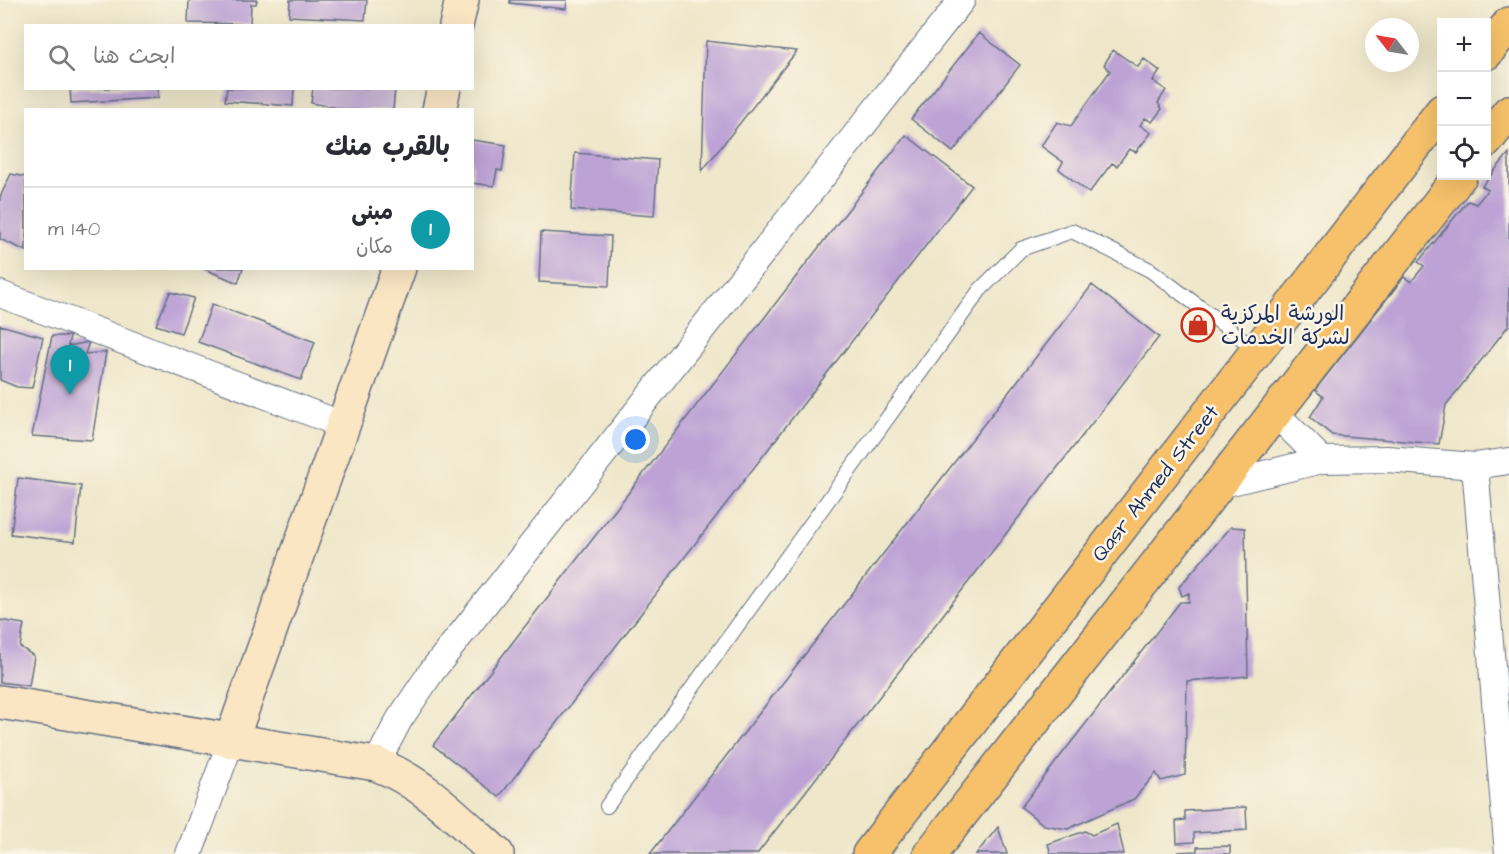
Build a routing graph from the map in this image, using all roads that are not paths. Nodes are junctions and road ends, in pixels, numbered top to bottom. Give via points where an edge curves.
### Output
1 (462, 0) edge
2 (962, 0) edge
3 (456, 24) edge
4 (1509, 24) edge
5 (1491, 47) edge
6 (444, 90) edge
7 (440, 108) edge
8 (1509, 112) edge
9 (1437, 117) edge
10 (1491, 135) edge
11 (1457, 180) edge
12 (398, 270) edge
13 (0, 294) edge
14 (1257, 350) junction
15 (1275, 413) junction
16 (343, 425) junction
17 (1322, 460) junction
18 (1509, 461) edge
19 (1475, 466) junction
20 (1219, 485) junction
21 (0, 702) edge
22 (231, 741) junction
23 (376, 764) junction
24 (607, 806) dead end
25 (189, 854) edge
26 (497, 854) edge
27 (869, 854) edge
28 (930, 854) edge
29 (1508, 854) edge

1 - 3 street
2 - 23 street via 432,671
4 - 5 main road
6 - 7 street
8 - 10 main road
9 - 14 main road, Qasr Ahmed Street
11 - 15 main road
12 - 16 street
13 - 16 street
14 - 24 lane via 1150,270 1072,231 1021,249 980,290
14 - 27 main road, Qasr Ahmed Street
15 - 17 street
15 - 20 main road
16 - 22 street
17 - 19 street via 1387,459
17 - 20 street
18 - 19 street
19 - 29 street
20 - 28 main road
21 - 22 street
22 - 23 street
22 - 25 street
23 - 26 street via 404,777 432,797

